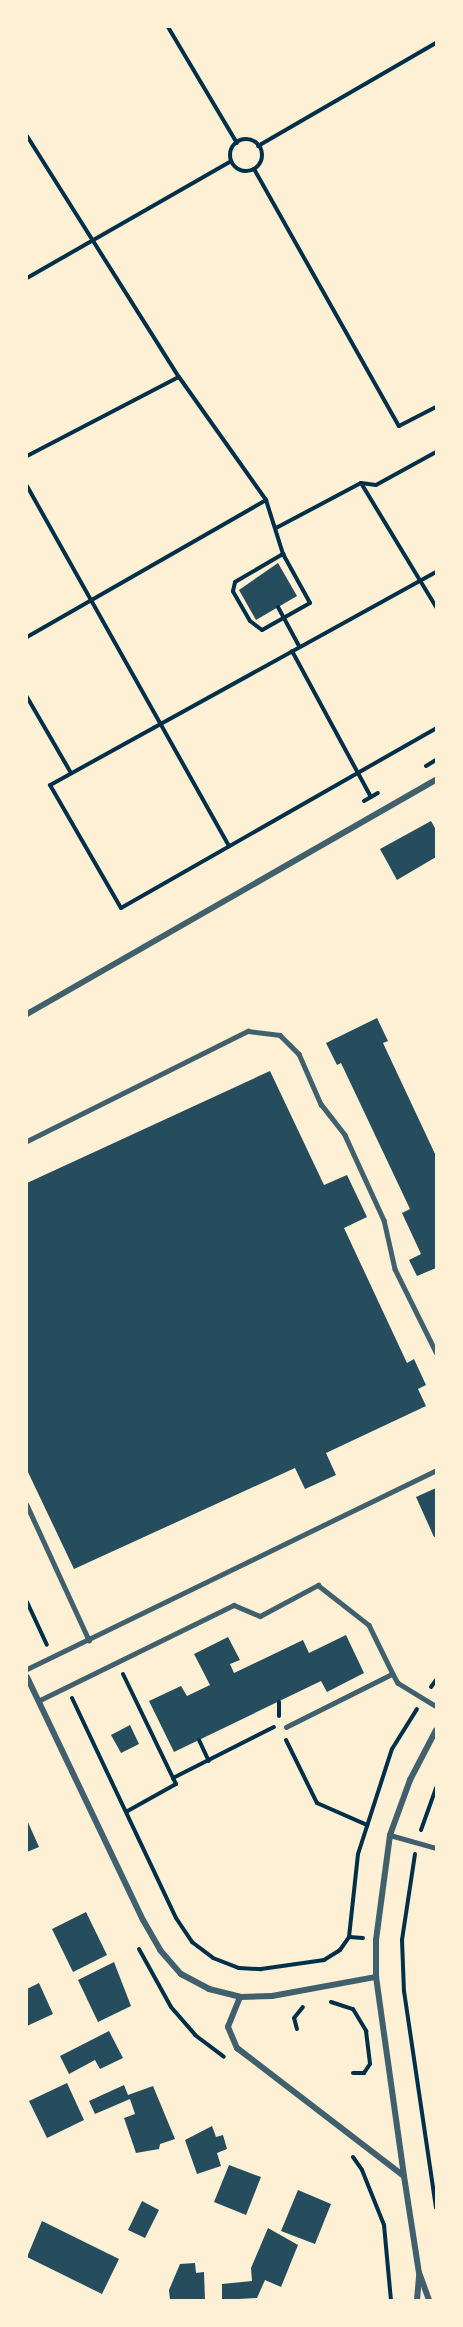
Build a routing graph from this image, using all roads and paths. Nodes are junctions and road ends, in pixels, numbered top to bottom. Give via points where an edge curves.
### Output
1 (168, 27) edge
2 (436, 43) edge
3 (27, 136) edge
4 (237, 143) junction
5 (258, 146) junction
6 (231, 161) junction
7 (254, 169) junction
8 (94, 240) junction
9 (27, 278) edge
10 (179, 377) junction
11 (436, 407) edge
12 (436, 452) edge
13 (27, 456) edge
14 (361, 483) junction
15 (27, 486) edge
16 (266, 500) junction
17 (276, 528) junction
18 (283, 554) junction
19 (436, 572) edge
20 (420, 581) junction
21 (90, 600) junction
22 (278, 607) dead end
23 (436, 607) edge
24 (284, 618) junction
25 (27, 637) edge
26 (299, 646) junction
27 (292, 651) junction
28 (27, 697) edge
29 (161, 724) junction
30 (436, 728) edge
31 (71, 773) junction
32 (358, 773) junction
33 (436, 780) edge
34 (371, 797) dead end
35 (229, 846) junction
36 (27, 1014) edge
37 (27, 1142) edge
38 (436, 1352) edge
39 (436, 1470) edge
40 (27, 1505) edge
41 (27, 1602) edge
42 (89, 1640) junction
43 (53, 1657) junction
44 (118, 1663) junction
45 (27, 1669) edge
46 (393, 1674) junction
47 (27, 1677) edge
48 (436, 1680) edge
49 (67, 1688) junction
50 (424, 1698) junction
51 (38, 1701) junction
52 (279, 1701) dead end
53 (436, 1706) edge
54 (278, 1725) junction
55 (287, 1727) dead end
56 (436, 1730) edge
57 (199, 1740) dead end
58 (209, 1761) junction
59 (173, 1778) junction
60 (436, 1788) edge
61 (126, 1812) junction
62 (367, 1825) junction
63 (390, 1835) junction
64 (417, 1844) junction
65 (436, 1848) edge
66 (376, 1977) junction
67 (240, 1997) junction
68 (320, 2004) dead end
69 (309, 2006) dead end
70 (297, 2029) dead end
71 (352, 2073) dead end
72 (404, 2176) junction
73 (436, 2208) edge
74 (419, 2273) junction
75 (392, 2277) dead end
76 (391, 2300) edge
77 (417, 2300) edge
78 (429, 2300) edge

1 - 4 path
2 - 5 path
3 - 8 path
4 - 5 path via 250,140
4 - 6 path via 230,152
5 - 7 path via 262,156
6 - 7 path via 238,170
6 - 8 path
7 - 11 path via 399,426
8 - 9 path
8 - 10 path
10 - 13 path
10 - 16 path
12 - 14 path via 376,485
14 - 17 path
14 - 20 path
15 - 21 path
16 - 17 path
16 - 21 path
17 - 18 path
18 - 24 path via 310,603
18 - 24 path via 235,582 233,591 250,621 262,630
19 - 20 path
20 - 23 path
20 - 26 path
21 - 25 path
21 - 29 path
22 - 24 path
24 - 26 path
26 - 27 path
27 - 29 path
27 - 32 path
28 - 31 path
29 - 31 path
29 - 35 path
30 - 32 path
31 - 35 path via 50,785 121,908
32 - 34 path
32 - 35 path
33 - 36 street
37 - 38 lane via 248,1031 280,1035 299,1054 321,1104 345,1136 384,1220 395,1269
39 - 42 lane
40 - 42 lane
41 - 43 path
42 - 43 lane
43 - 45 lane
44 - 46 lane via 234,1605 260,1616 318,1585 369,1625
44 - 49 lane
44 - 59 path
46 - 50 lane via 398,1683
46 - 55 lane
47 - 51 street
48 - 50 path
49 - 51 lane
49 - 61 path
50 - 53 lane
50 - 62 path via 392,1749
51 - 67 street via 160,1950 181,1974 209,1989
52 - 54 path
54 - 58 path
54 - 62 path via 317,1803
56 - 63 street via 410,1780
57 - 58 path
58 - 59 path
59 - 61 path via 176,1784
60 - 64 path
61 - 62 path via 176,1918 192,1942 213,1958 239,1968 324,1960 340,1950 349,1937 358,1854
63 - 64 lane
63 - 66 street via 376,1940
64 - 65 lane
64 - 73 path via 405,1904 404,1981
66 - 67 street via 272,1996
66 - 72 street
67 - 72 street via 228,2027 237,2048
68 - 71 path via 341,2003 361,2019 370,2064 364,2073
69 - 70 path via 299,2008 294,2018
72 - 74 street
74 - 77 street
74 - 78 street
75 - 76 path

